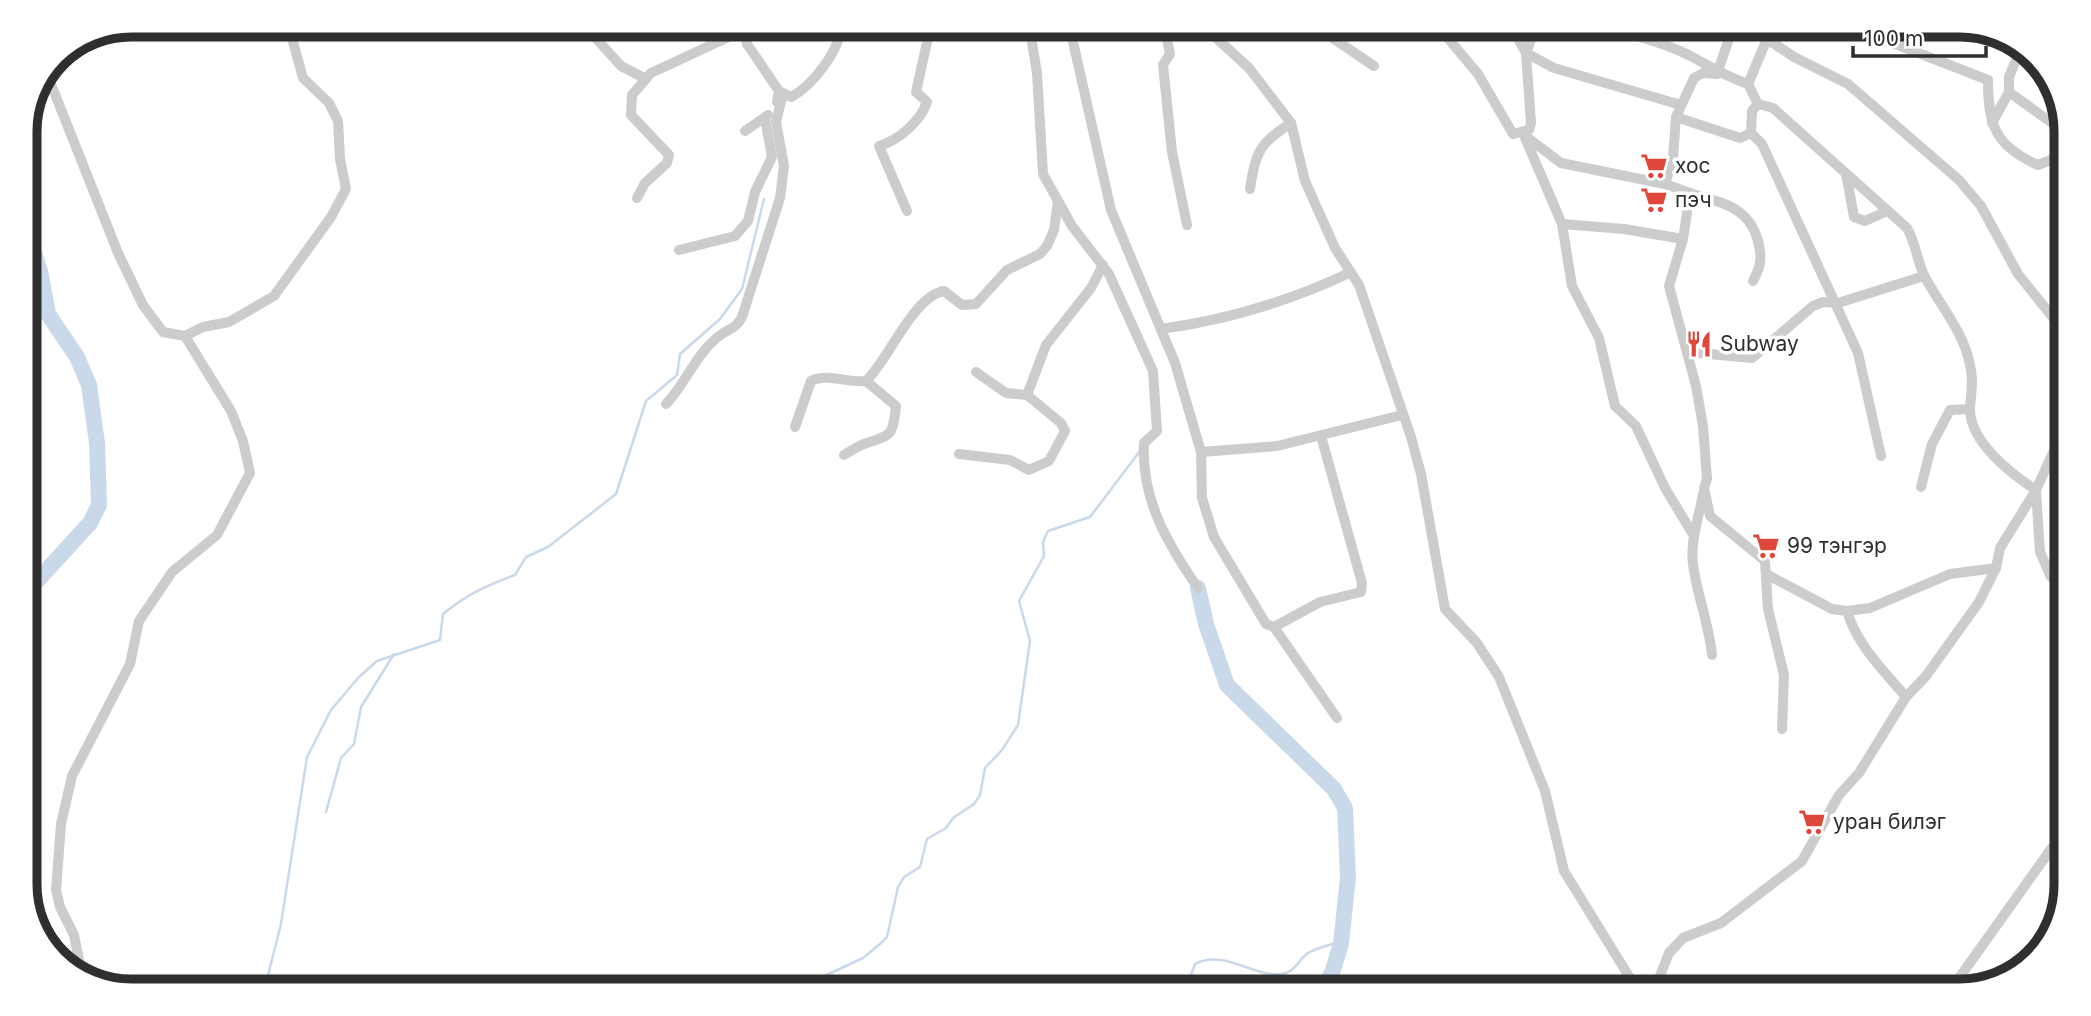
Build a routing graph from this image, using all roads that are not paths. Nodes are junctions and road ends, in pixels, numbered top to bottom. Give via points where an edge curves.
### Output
1 (292, 37) edge
2 (595, 37) edge
3 (729, 37) edge
4 (746, 37) edge
5 (838, 37) edge
6 (928, 37) edge
7 (1031, 37) edge
8 (1072, 37) edge
9 (1167, 37) edge
10 (1215, 37) edge
11 (1331, 37) edge
12 (1447, 37) edge
13 (1517, 37) edge
14 (1532, 37) edge
15 (1639, 37) edge
16 (1730, 37) edge
17 (1877, 37) edge
18 (1767, 38) joint
19 (1526, 53) junction
20 (2017, 57) edge
21 (1374, 66) dead end
22 (1717, 74) junction
23 (2009, 77) junction
24 (644, 78) junction
25 (1988, 80) junction
26 (50, 82) edge
27 (1748, 84) junction
28 (781, 92) junction
29 (2009, 92) junction
30 (1758, 104) junction
31 (1681, 105) junction
32 (1676, 117) junction
33 (765, 119) junction
34 (1291, 123) junction
35 (1992, 123) junction
36 (2054, 124) edge
37 (745, 131) dead end
38 (1523, 133) junction
39 (1751, 133) junction
40 (2054, 159) edge
41 (1846, 173) junction
42 (1665, 184) junction
43 (1250, 189) dead end
44 (1690, 193) junction
45 (637, 198) dead end
46 (1058, 201) junction
47 (907, 211) dead end
48 (1887, 211) junction
49 (1562, 224) junction
50 (1187, 225) dead end
51 (1683, 239) junction
52 (679, 250) dead end
53 (1103, 265) junction
54 (1349, 273) junction
55 (1924, 276) junction
56 (1753, 281) dead end
57 (1835, 304) junction
58 (2054, 319) edge
59 (1161, 329) junction
60 (185, 336) junction
61 (1687, 352) junction
62 (976, 372) dead end
63 (866, 381) junction
64 (1027, 395) junction
65 (666, 404) dead end
66 (1970, 409) junction
67 (1402, 415) junction
68 (795, 427) dead end
69 (1321, 436) junction
70 (2054, 450) edge
71 (1201, 452) junction
72 (959, 454) dead end
73 (844, 455) dead end
74 (1881, 456) dead end
75 (1921, 487) dead end
76 (1704, 488) junction
77 (2036, 490) junction
78 (1694, 536) junction
79 (1996, 568) junction
80 (1768, 575) junction
81 (2051, 577) dead end
82 (1198, 588) dead end
83 (1847, 611) junction
84 (1274, 627) junction
85 (1712, 655) dead end
86 (1906, 697) junction
87 (1336, 718) dead end
88 (1782, 729) dead end
89 (2054, 849) edge
90 (80, 963) edge
91 (1630, 979) edge
92 (1659, 979) edge
93 (1960, 979) edge

1 - 60 street via 303,78 329,103 338,121 346,189 327,224 274,296 229,323 203,327
2 - 24 street via 621,66
3 - 24 street
4 - 28 street
5 - 28 street via 834,51 800,92 791,97
6 - 47 street via 916,92 927,102 922,114 915,124 878,146
7 - 46 street via 1043,174
8 - 59 street via 1111,210
9 - 50 street via 1170,54 1164,65 1171,139
10 - 34 street via 1249,68
11 - 21 street
12 - 38 street via 1478,74 1513,134
13 - 19 street
14 - 19 street
15 - 22 street via 1698,60
16 - 22 street
17 - 25 street
18 - 27 street
18 - 58 street via 1848,85 1959,180 1981,206 2018,274
19 - 31 street via 1554,68
19 - 38 street via 1531,123
20 - 23 street
22 - 27 street
22 - 31 street via 1694,78
23 - 25 street via 1998,75
23 - 29 street
24 - 45 street via 632,95 631,115 668,155 667,163 645,183
25 - 35 street
26 - 60 street via 143,305 163,332
27 - 30 street
28 - 33 street
28 - 65 street via 776,122 784,166 780,198 742,317 738,326 695,360 679,391
29 - 35 street
29 - 36 street
30 - 39 street via 1752,111
30 - 41 street via 1773,108
31 - 32 street
32 - 39 street via 1740,138
32 - 42 street via 1673,158
33 - 37 street
33 - 52 street via 772,157 755,192 748,221 735,236
34 - 43 street via 1266,140
34 - 54 street via 1306,181
35 - 40 street via 2003,143 2024,159 2038,165
38 - 42 street via 1561,163
38 - 49 street
39 - 57 street via 1762,144
41 - 48 street
41 - 48 street via 1854,217 1865,221
42 - 44 street
44 - 51 street
44 - 56 street via 1720,202 1747,216 1755,226 1761,256
46 - 53 street
46 - 63 street via 1054,230 1040,254 1007,270 976,304 962,305 944,291 934,293
48 - 55 street via 1907,228 1917,245
49 - 51 street
49 - 78 street via 1572,286 1599,338 1615,406 1636,426
51 - 61 street via 1669,286
53 - 64 street via 1091,288 1046,345
53 - 82 street via 1153,371 1157,431 1144,443 1143,471 1167,544
54 - 59 street via 1283,300
54 - 67 street via 1359,285
55 - 57 street
55 - 66 street via 1947,309 1970,364
57 - 61 street via 1813,306 1752,358
57 - 74 street via 1858,353
59 - 71 street
60 - 90 street via 231,411 250,472 217,535 172,572 139,621 131,664 72,776 61,824 56,890
61 - 76 street via 1704,437
62 - 64 street via 1006,393
63 - 68 street via 819,377 810,381
63 - 73 street via 896,406 895,423 888,436
64 - 72 street via 1065,431 1049,461 1029,470 1010,460
66 - 75 street via 1950,410 1932,444
66 - 77 street via 1986,445 2016,477
67 - 69 street
67 - 91 street via 1421,474 1445,609 1478,643 1499,677 1545,791 1564,871
69 - 71 street via 1277,446
69 - 84 street via 1361,592 1320,602
70 - 77 street
71 - 84 street via 1202,498 1214,537 1266,624
76 - 78 street
76 - 80 street via 1710,516 1765,561
77 - 79 street via 2000,548
77 - 81 street via 2040,552
78 - 85 street via 1693,564
79 - 83 street via 1950,574 1870,608
79 - 86 street via 1979,602
80 - 83 street via 1832,609
80 - 88 street via 1768,609 1784,675
83 - 86 street via 1873,660
84 - 87 street
86 - 92 street via 1859,773 1839,795 1802,860 1721,923 1683,938 1669,953
89 - 93 street

